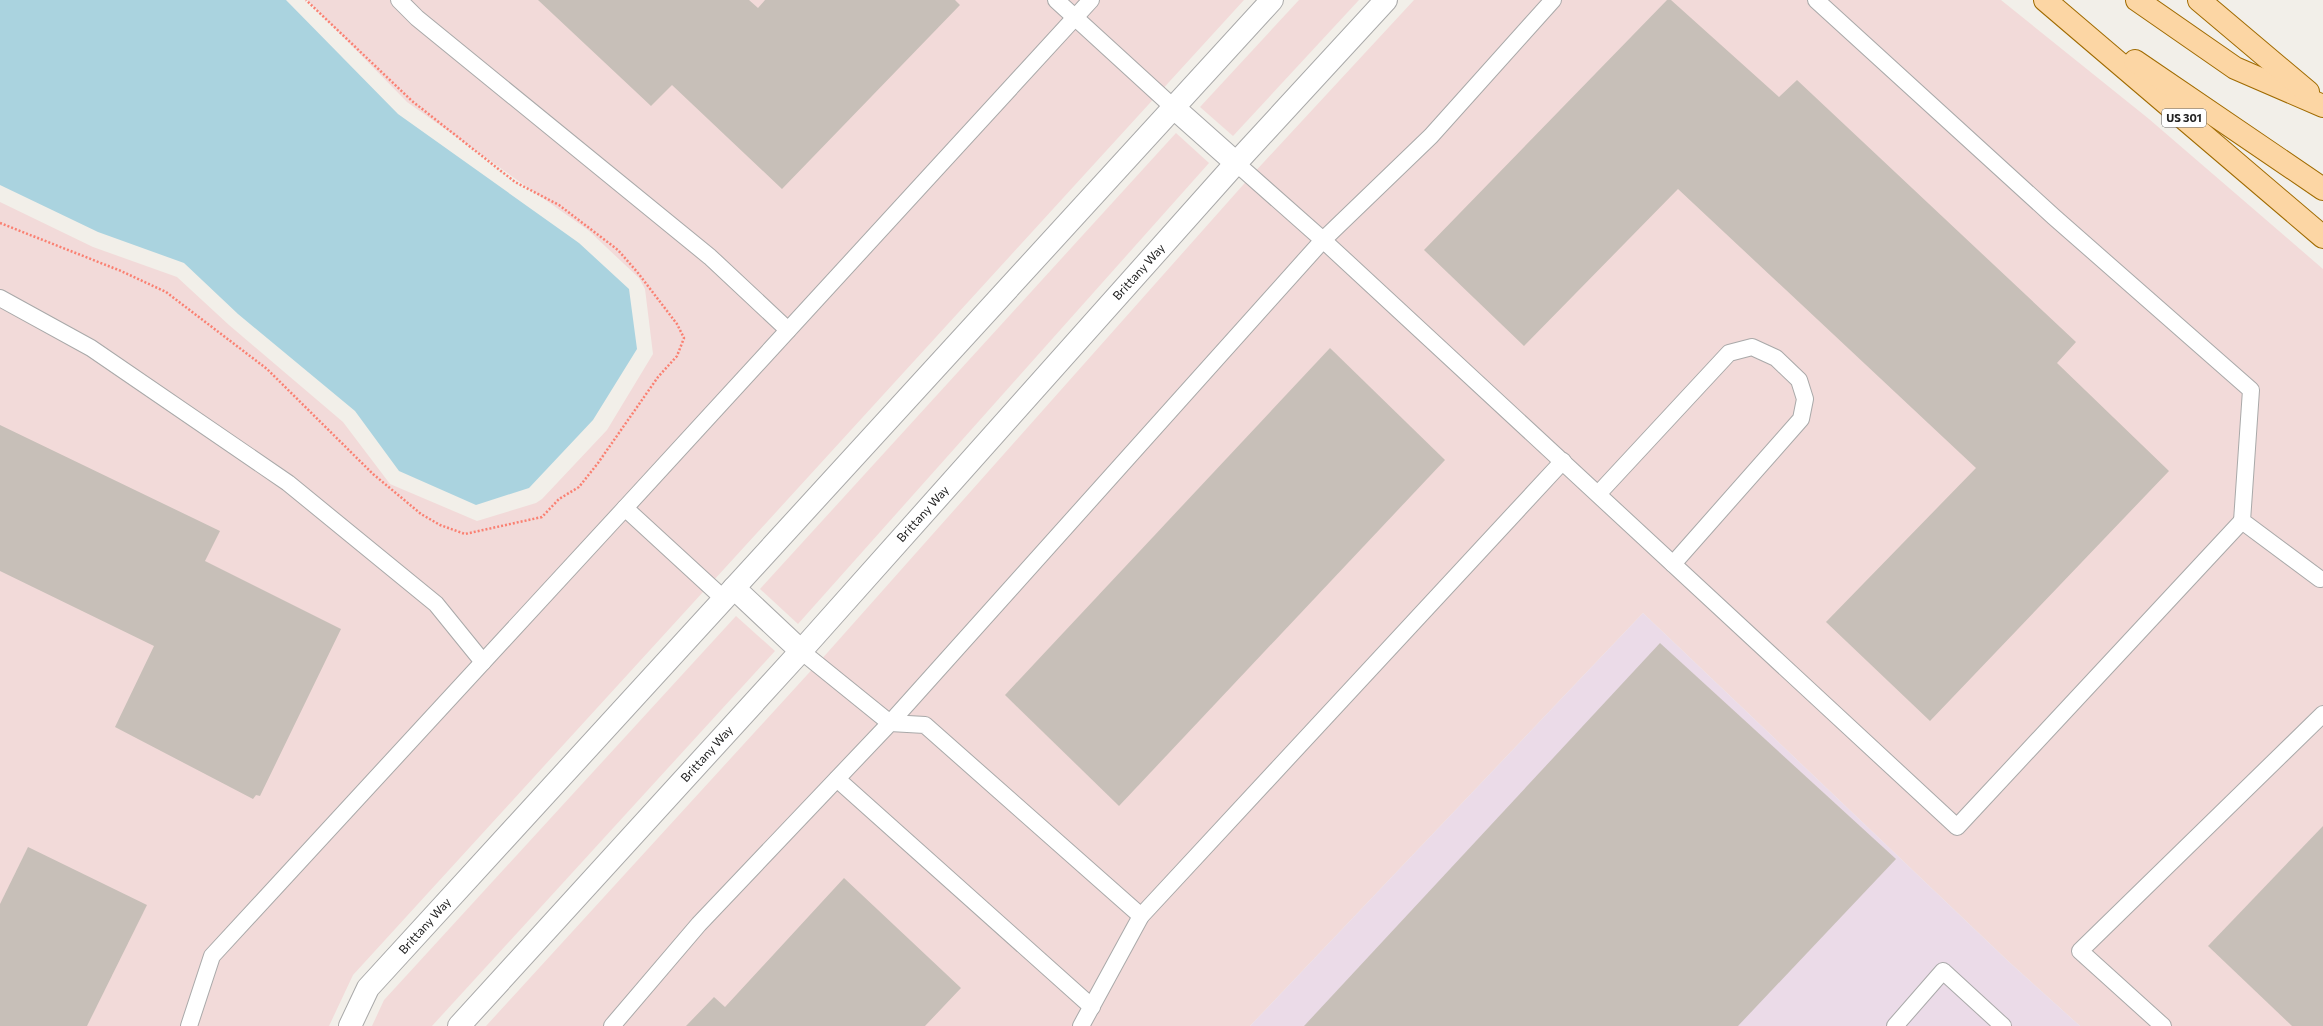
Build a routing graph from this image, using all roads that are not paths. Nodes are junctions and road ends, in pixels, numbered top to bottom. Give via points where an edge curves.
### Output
1 (399, 0) edge
2 (1056, 0) edge
3 (1091, 0) edge
4 (1272, 0) edge
5 (1386, 0) edge
6 (1553, 0) edge
7 (1816, 0) edge
8 (2046, 0) edge
9 (2136, 0) edge
10 (2200, 0) edge
11 (1075, 18) junction
12 (2323, 105) edge
13 (1173, 107) junction
14 (1236, 163) junction
15 (2323, 189) edge
16 (2323, 237) edge
17 (1323, 240) junction
18 (0, 298) edge
19 (788, 330) junction
20 (1563, 461) junction
21 (1599, 494) junction
22 (625, 508) junction
23 (2242, 521) junction
24 (1673, 564) junction
25 (2322, 579) edge
26 (729, 594) junction
27 (801, 651) junction
28 (483, 662) junction
29 (2323, 714) edge
30 (890, 723) junction
31 (837, 779) junction
32 (1141, 916) junction
33 (1092, 1007) junction
34 (189, 1026) edge
35 (350, 1026) edge
36 (459, 1026) edge
37 (612, 1026) edge
38 (1082, 1026) edge
39 (1895, 1026) edge
40 (2003, 1026) edge
41 (2163, 1026) edge

1 - 19 lane via 417,18 710,257
2 - 11 lane
3 - 11 lane
4 - 13 street, Brittany Way
5 - 14 street, Brittany Way
6 - 17 lane via 1431,136
7 - 23 lane via 2060,222 2251,390
8 - 15 main road
8 - 16 main road, US 301
9 - 12 main road via 2235,68
10 - 12 main road
11 - 13 lane
11 - 19 lane
13 - 14 street
13 - 26 street, Brittany Way
14 - 17 lane
14 - 27 street, Brittany Way
17 - 20 lane via 1461,370
17 - 30 lane
18 - 28 lane via 91,348 288,483 436,604
19 - 22 lane
20 - 21 lane
20 - 32 lane
21 - 24 lane
21 - 24 lane via 1729,353 1752,347 1776,358 1799,380 1805,399 1801,419
22 - 26 lane
22 - 28 lane
23 - 24 lane via 1957,827
23 - 25 lane
26 - 27 street
26 - 35 street, Brittany Way via 368,988
27 - 30 lane
27 - 36 street, Brittany Way
28 - 34 lane via 212,956
29 - 41 lane via 2080,951
30 - 31 lane
30 - 32 lane via 925,725
31 - 33 lane
31 - 37 lane via 699,924
32 - 33 lane
33 - 38 lane
39 - 40 lane via 1943,972

